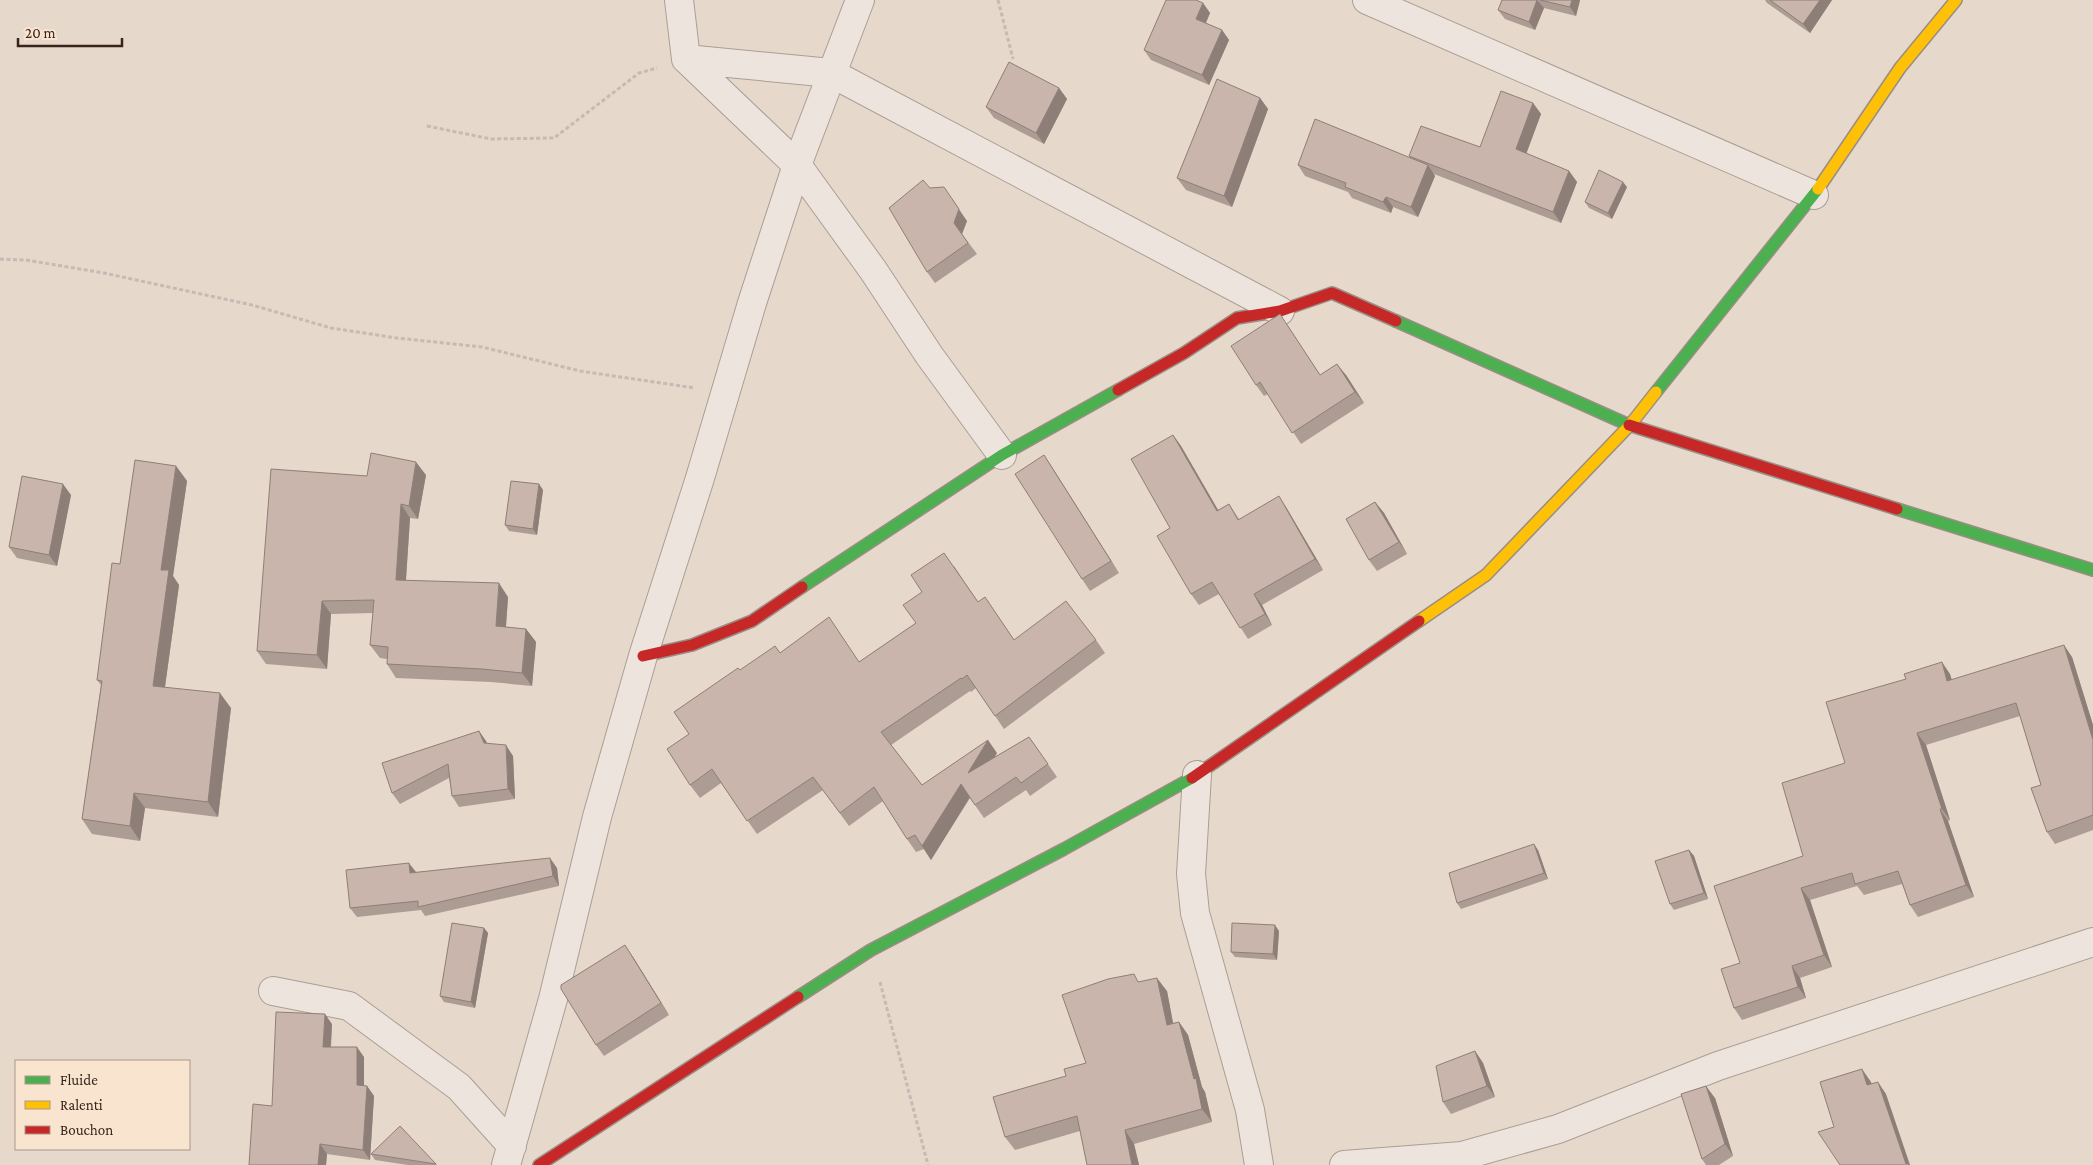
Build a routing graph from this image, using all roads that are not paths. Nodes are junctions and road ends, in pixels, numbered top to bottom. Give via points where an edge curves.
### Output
1 (679, 0) edge
2 (860, 0) edge
3 (1367, 0) edge
4 (1956, 0) edge
5 (686, 59) junction
6 (831, 73) junction
7 (797, 165) junction
8 (1814, 195) junction
9 (1280, 311) junction
10 (1630, 425) junction
11 (1002, 455) junction
12 (2093, 570) edge
13 (642, 656) junction
14 (1197, 775) junction
15 (2093, 942) edge
16 (273, 991) dead end
17 (509, 1156) edge
18 (539, 1165) edge
19 (1259, 1165) edge
20 (1344, 1165) edge

1 - 5 street
2 - 6 street
3 - 8 street
4 - 8 street via 1900,68
5 - 6 street
5 - 7 street
6 - 7 street
6 - 9 street
7 - 11 street
7 - 13 street
8 - 10 street
9 - 10 street via 1332,293
9 - 11 street via 1237,318 1184,353
10 - 12 street
10 - 14 street via 1486,575
11 - 13 street via 752,621 692,645
13 - 17 street
14 - 18 street via 871,950
14 - 19 street via 1191,874 1195,913 1250,1110
15 - 20 street via 1718,1066 1558,1129 1462,1156
16 - 17 street via 349,1006 459,1087

